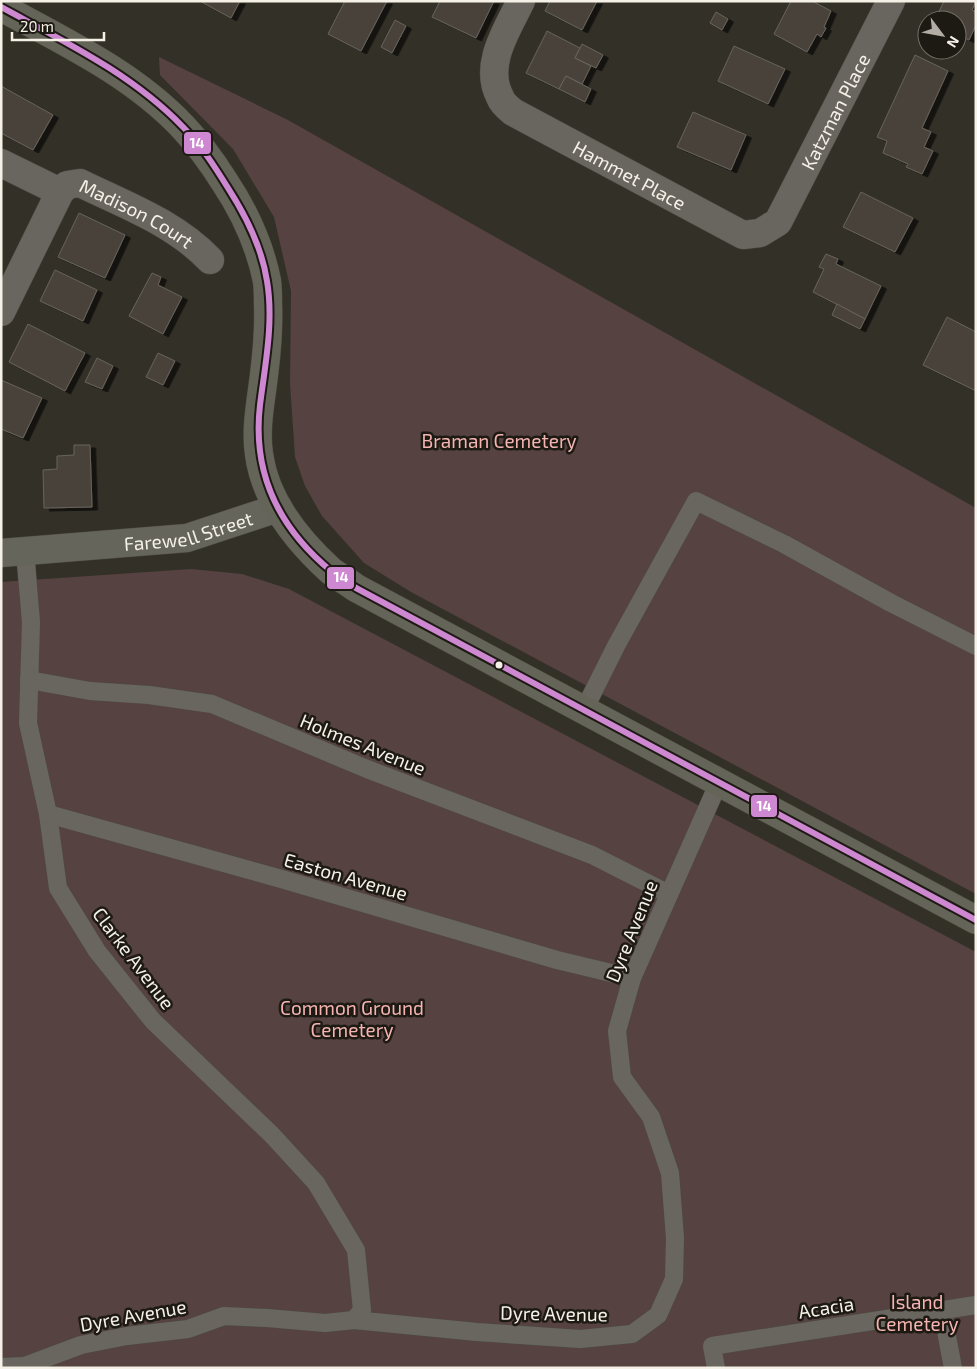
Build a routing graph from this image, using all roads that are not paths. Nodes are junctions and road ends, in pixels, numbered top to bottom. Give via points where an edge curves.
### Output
1 (522, 1) edge
2 (891, 1) edge
3 (1, 7) edge
4 (1, 163) edge
5 (60, 192) junction
6 (778, 222) joint
7 (210, 260) dead end
8 (1, 312) edge
9 (278, 508) junction
10 (13, 552) edge
11 (976, 646) edge
12 (29, 680) junction
13 (584, 710) junction
14 (718, 782) junction
15 (48, 814) junction
16 (669, 894) junction
17 (976, 920) edge
18 (632, 978) junction
19 (976, 1305) edge
20 (942, 1310) junction
21 (354, 1320) junction
22 (1, 1367) edge
23 (716, 1368) edge
24 (953, 1368) edge

1 - 6 street, Hammet Place via 494,66 494,84 500,99 513,112 743,236 760,233
2 - 6 street, Katzman Place
3 - 9 main road via 96,59 157,103 208,157 233,195 253,234 267,282 269,333 258,424 258,454
4 - 5 street
5 - 7 street, Madison Court via 67,185 80,183 171,228
5 - 8 street
9 - 10 main road, Farewell Street via 187,538
9 - 13 main road, Farewell Street via 316,555 356,588
10 - 12 lane, Clarke Avenue via 31,622
11 - 13 lane via 696,501
12 - 15 lane, Clarke Avenue via 28,723
12 - 16 lane, Holmes Avenue via 90,691 149,694 212,704 367,770 592,856
13 - 14 main road, Farewell Street
14 - 16 lane, Dyre Avenue
14 - 17 main road, Farewell Street
15 - 18 lane, Easton Avenue via 557,960
15 - 21 lane, Clarke Avenue via 58,888 97,951 153,1021 221,1085 316,1184 356,1250 362,1310
16 - 18 lane, Dyre Avenue
18 - 21 lane, Dyre Avenue via 617,1031 622,1077 651,1117 670,1173 675,1238 674,1279 658,1315 632,1334 580,1338
19 - 20 lane, Acacia
20 - 23 lane, Acacia via 712,1346
20 - 24 lane
21 - 22 lane, Dyre Avenue via 325,1323 224,1316 188,1329 81,1345 26,1366

